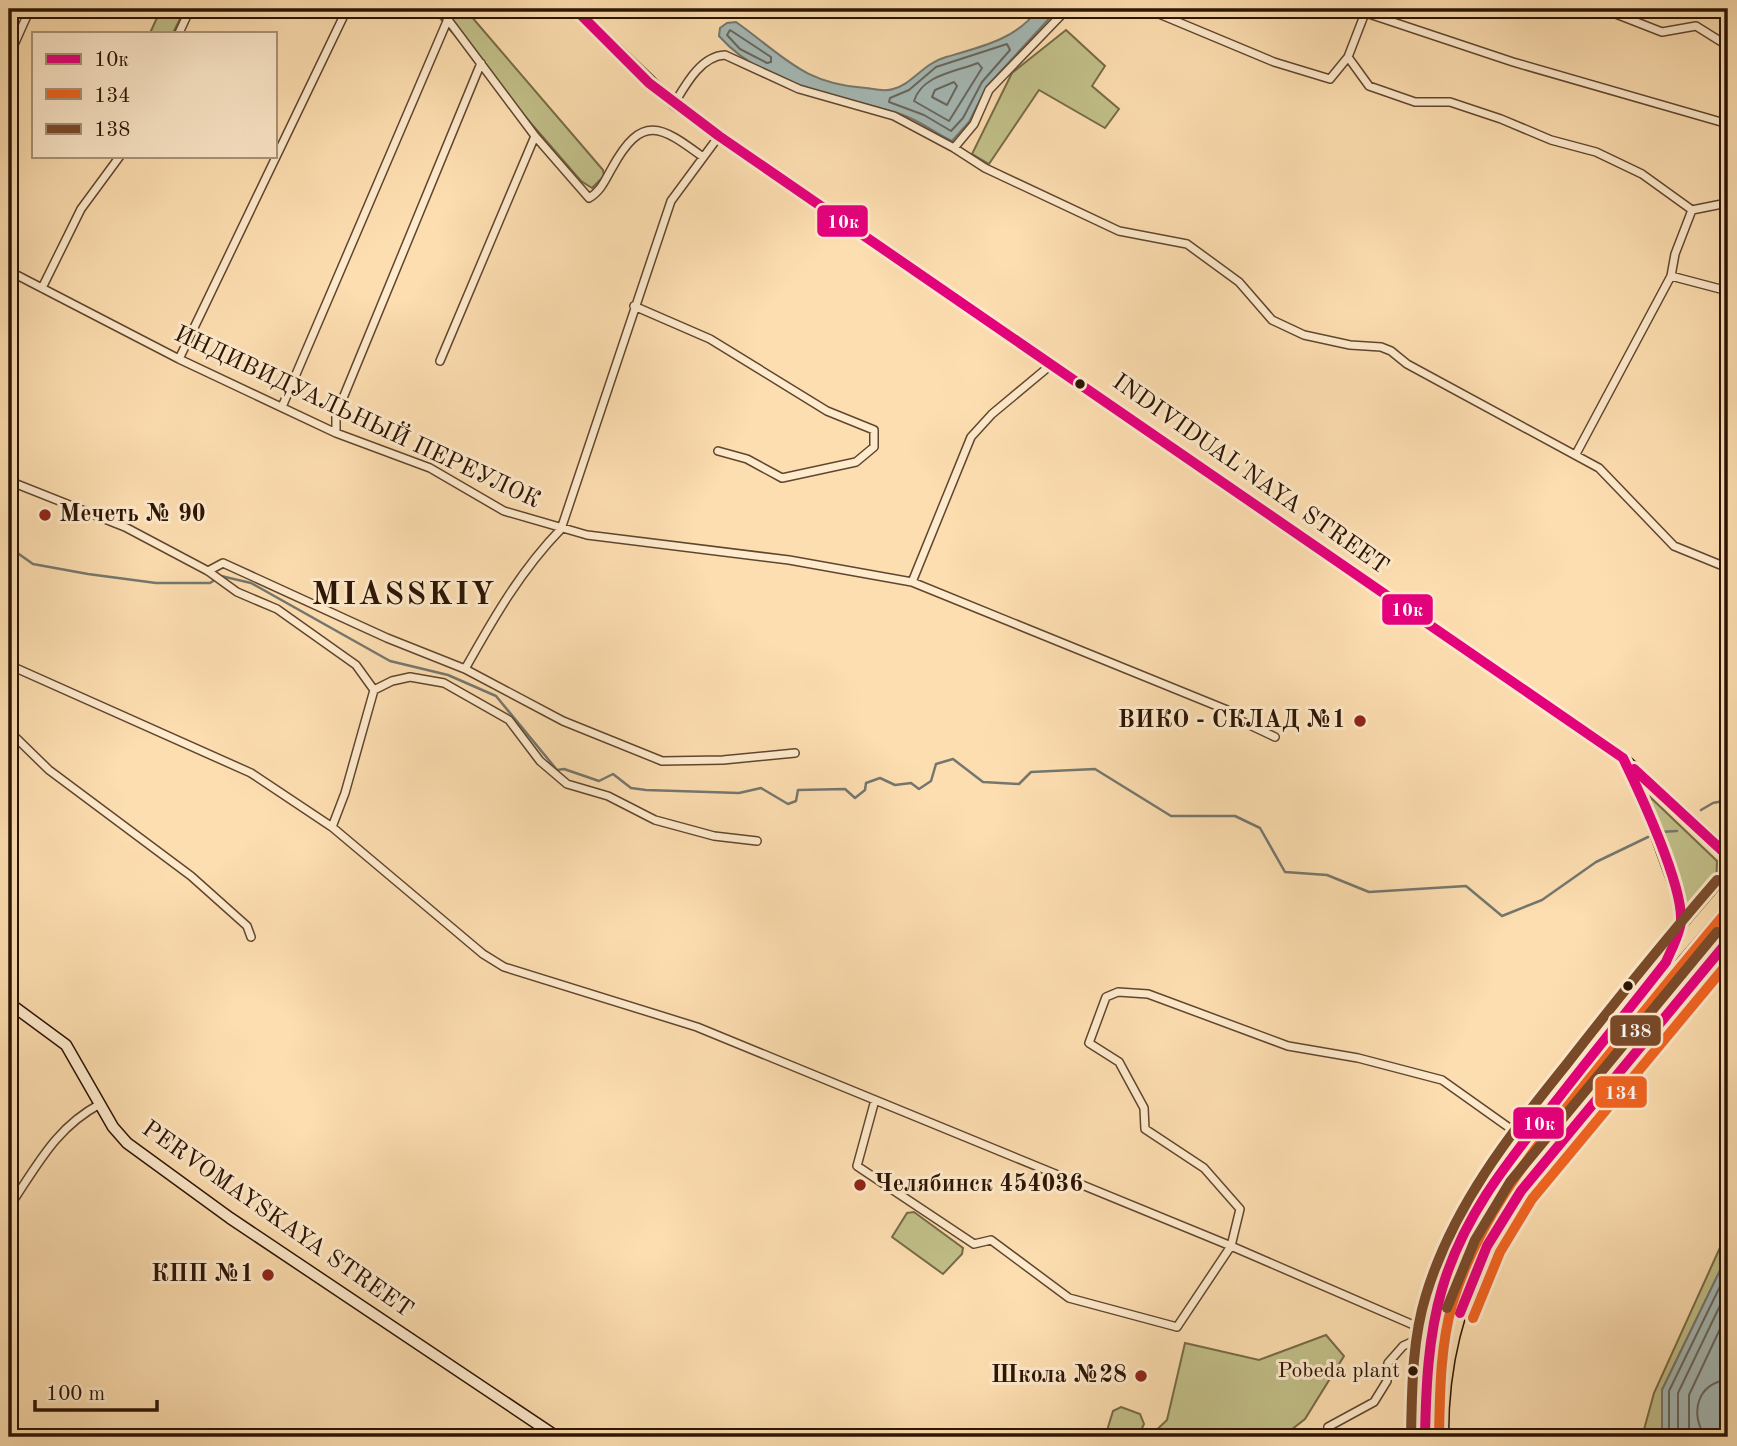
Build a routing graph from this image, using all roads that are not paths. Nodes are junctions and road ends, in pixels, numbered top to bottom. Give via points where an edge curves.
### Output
1 (30, 9) edge
2 (190, 9) edge
3 (347, 9) edge
4 (440, 9) edge
5 (575, 9) edge
6 (1067, 9) edge
7 (1147, 9) edge
8 (1354, 9) edge
9 (1603, 9) edge
10 (1365, 13) junction
11 (448, 19) junction
12 (179, 32) edge
13 (1728, 46) edge
14 (9, 56) edge
15 (1348, 57) junction
16 (481, 63) junction
17 (674, 104) junction
18 (1728, 124) edge
19 (536, 136) junction
20 (719, 136) junction
21 (954, 148) junction
22 (276, 157) edge
23 (703, 157) junction
24 (119, 158) edge
25 (275, 158) edge
26 (1728, 197) edge
27 (1692, 210) junction
28 (9, 271) edge
29 (1671, 276) junction
30 (43, 288) junction
31 (1728, 291) edge
32 (634, 306) junction
33 (179, 359) junction
34 (440, 361) dead end
35 (1052, 364) junction
36 (282, 407) junction
37 (336, 433) junction
38 (718, 451) dead end
39 (1576, 454) junction
40 (9, 481) edge
41 (561, 529) junction
42 (1728, 568) edge
43 (208, 570) junction
44 (912, 582) junction
45 (9, 665) edge
46 (465, 669) junction
47 (374, 690) junction
48 (9, 731) edge
49 (1275, 737) dead end
50 (795, 753) dead end
51 (1623, 758) junction
52 (332, 827) junction
53 (757, 841) dead end
54 (1728, 856) edge
55 (1728, 889) edge
56 (251, 937) dead end
57 (1728, 941) edge
58 (1666, 962) junction
59 (9, 1003) edge
60 (875, 1100) junction
61 (100, 1104) junction
62 (1525, 1139) junction
63 (9, 1207) edge
64 (1231, 1246) junction
65 (1432, 1333) junction
66 (1328, 1427) dead end
67 (557, 1437) edge
68 (1425, 1437) edge
69 (1442, 1437) edge

1 - 14 street
2 - 12 street
3 - 22 street
4 - 11 street
5 - 17 main road, INDIVIDUAL'NAYA STREET
6 - 21 street via 989,90 974,124
7 - 15 street via 1274,62 1330,79
8 - 10 street
9 - 13 street via 1662,32 1696,26
10 - 15 street
10 - 18 street via 1513,62
11 - 16 street
11 - 36 street
15 - 27 street via 1369,86 1415,102 1450,102 1596,152 1642,174
16 - 19 street
16 - 37 street via 336,415
17 - 20 main road, INDIVIDUAL'NAYA STREET
17 - 21 street via 701,66 715,55 725,55 808,92 894,116
19 - 23 street via 589,198 598,192 623,148 655,128 669,132
19 - 34 street
20 - 23 street
20 - 35 main road, INDIVIDUAL'NAYA STREET
21 - 39 street via 985,168 1119,231 1187,244 1239,282 1272,320 1304,335 1391,351 1407,364
23 - 32 street via 671,201
24 - 30 street via 81,209
25 - 33 street
26 - 27 street via 1722,204
27 - 29 street
28 - 30 street, ИНДИВИДУАЛЬНЫЙ ПЕРЕУЛОК
29 - 31 street
29 - 39 street
30 - 33 street, ИНДИВИДУАЛЬНЫЙ ПЕРЕУЛОК
32 - 38 street via 710,339 827,411 874,430 874,447 856,461 782,478 747,459
32 - 41 street
33 - 36 street, ИНДИВИДУАЛЬНЫЙ ПЕРЕУЛОК
35 - 44 street via 971,438
35 - 51 main road, INDIVIDUAL'NAYA STREET
36 - 37 street, ИНДИВИДУАЛЬНЫЙ ПЕРЕУЛОК
37 - 41 street, ИНДИВИДУАЛЬНЫЙ ПЕРЕУЛОК via 430,468 504,511
39 - 42 street via 1611,478 1674,546
40 - 43 street via 125,527
41 - 44 street, ИНДИВИДУАЛЬНЫЙ ПЕРЕУЛОК
41 - 46 street via 538,552 498,609
43 - 46 street via 223,564
43 - 47 street via 237,592 277,609 356,665
44 - 49 street, ИНДИВИДУАЛЬНЫЙ ПЕРЕУЛОК via 1227,710
45 - 52 street via 251,773
46 - 50 street via 563,721 662,761
47 - 52 street
47 - 53 street via 410,677 444,683 509,720 540,761 567,785 608,796 655,820 714,836
48 - 56 street via 49,770 191,876 247,926
51 - 54 main road, INDIVIDUAL'NAYA STREET
51 - 58 main road via 1680,901 1681,924
52 - 60 street via 504,967 678,1019
55 - 58 main road
57 - 69 main road via 1502,1219 1474,1273 1453,1336
58 - 62 main road
59 - 61 main road, PERVOMAYSKAYA STREET via 65,1045
60 - 64 street
60 - 64 street via 857,1166 974,1244 991,1240 1069,1298 1177,1327
61 - 63 street via 58,1134
61 - 67 main road, PERVOMAYSKAYA STREET via 120,1135 147,1160
62 - 64 street via 1443,1080 1288,1046 1148,994 1118,992 1106,997 1089,1043 1119,1062 1144,1108 1145,1129 1204,1168 1240,1209
62 - 65 main road via 1490,1184 1469,1223 1438,1301
64 - 65 street
65 - 66 street via 1403,1346 1388,1363 1387,1381 1374,1402
65 - 68 main road

